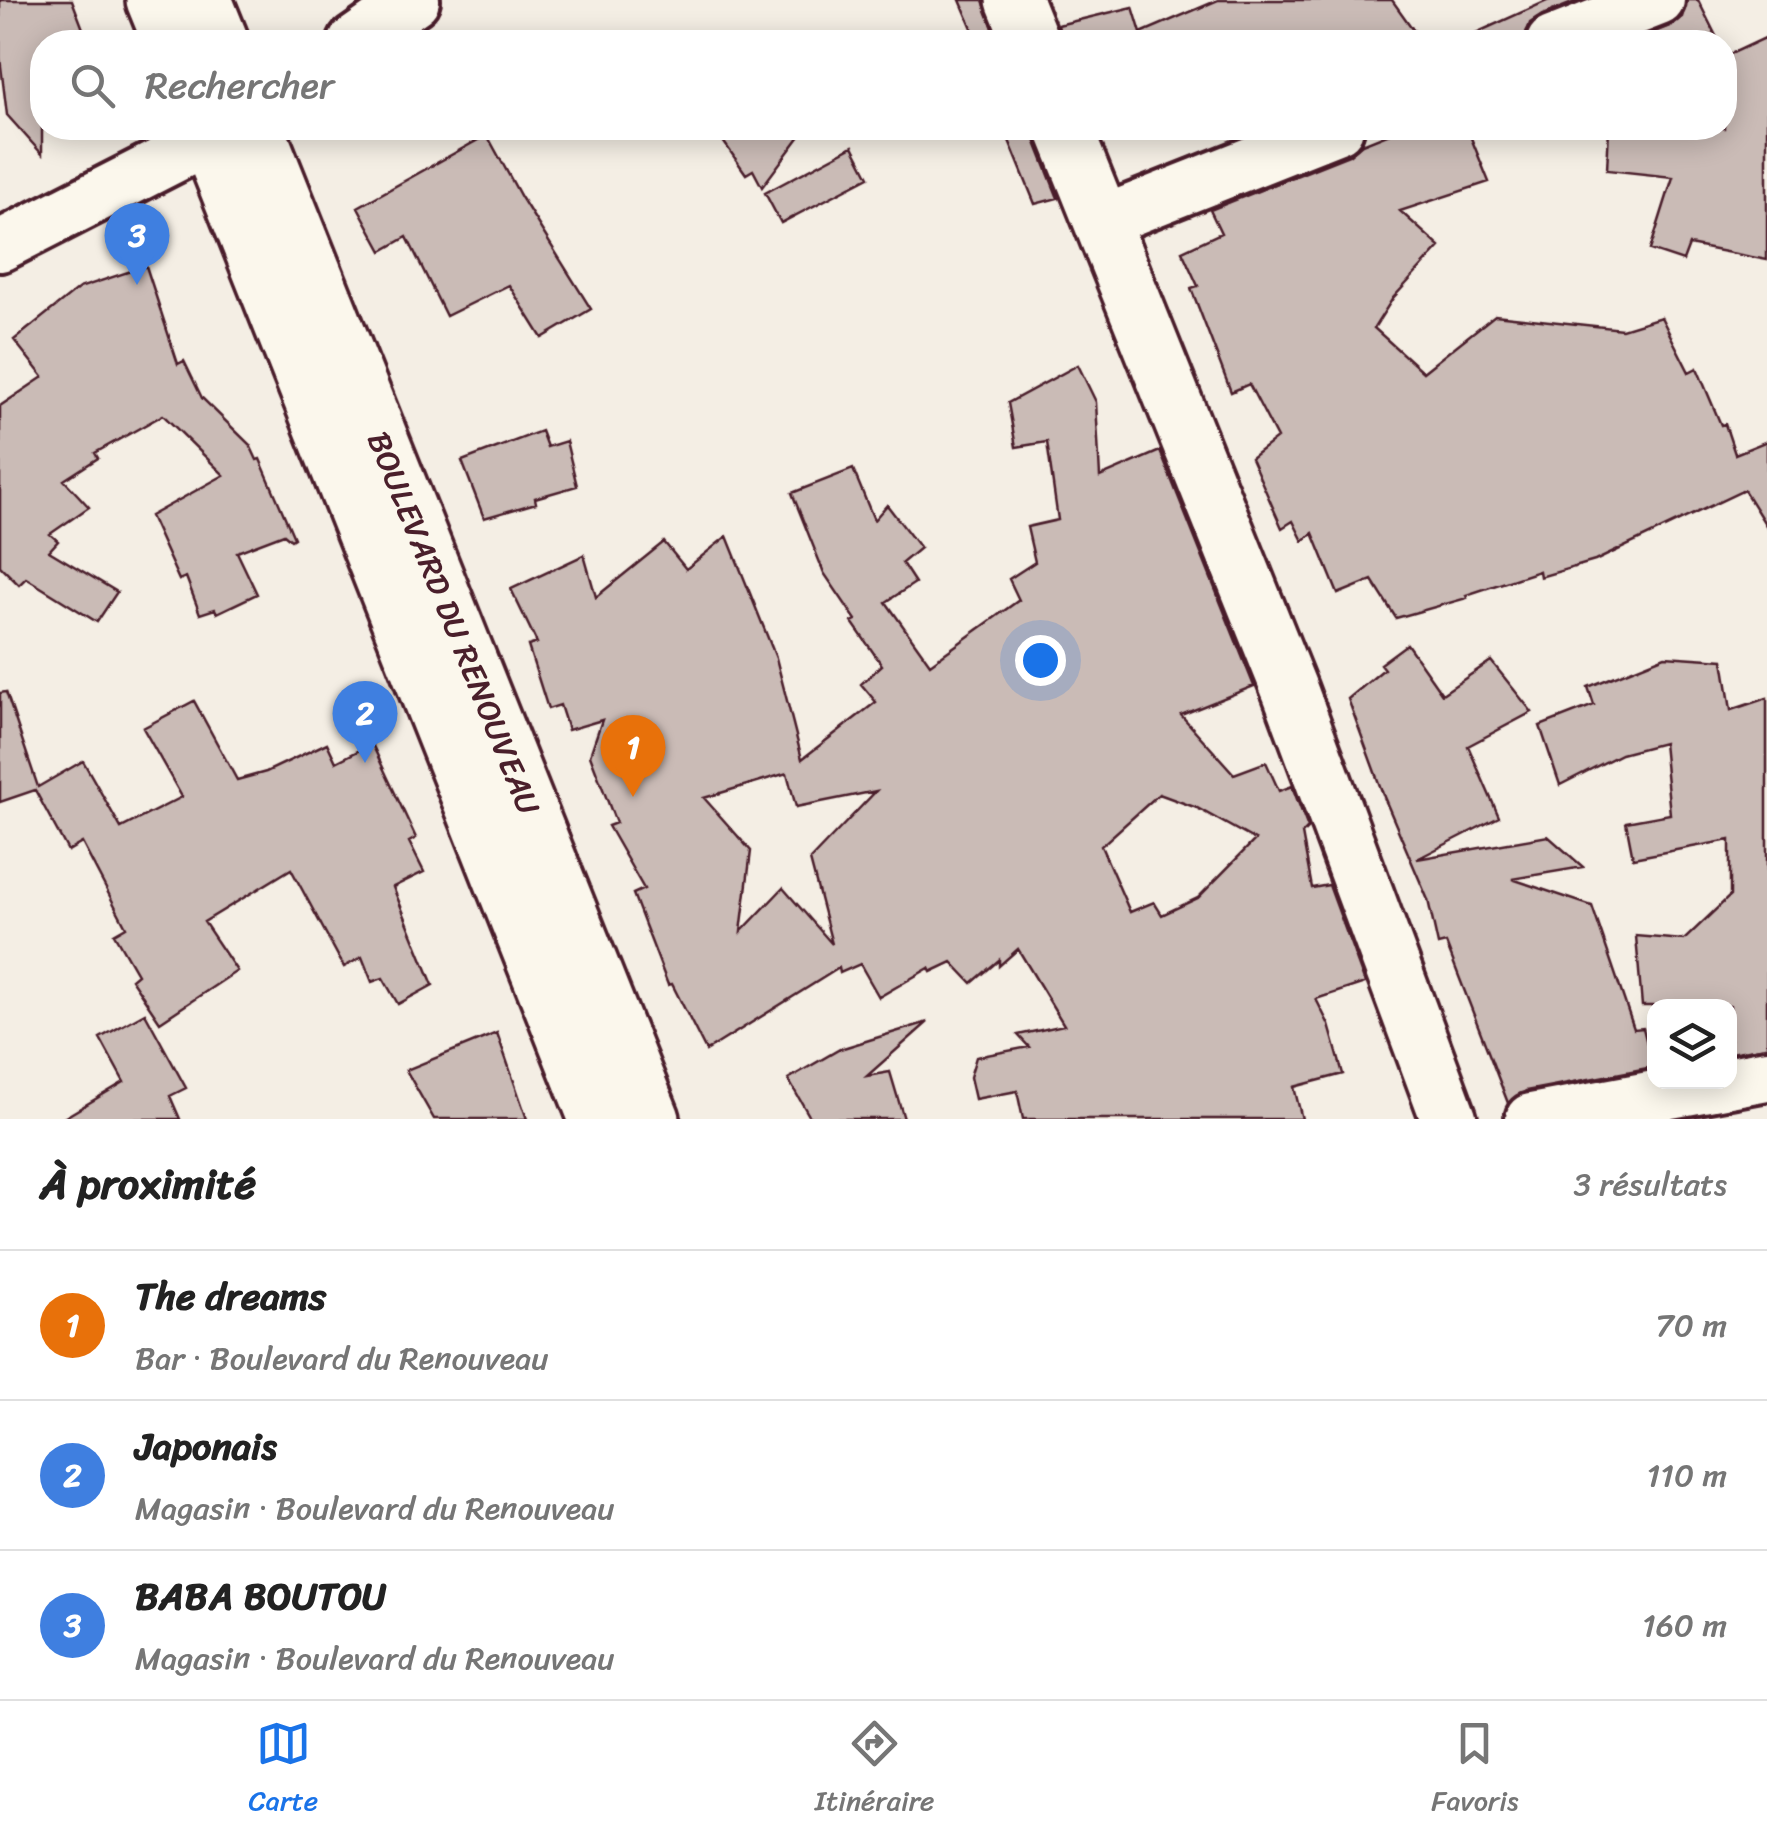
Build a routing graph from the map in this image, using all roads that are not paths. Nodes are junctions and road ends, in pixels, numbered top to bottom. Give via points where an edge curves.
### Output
1 (154, 0) edge
2 (204, 0) edge
3 (414, 0) edge
4 (1014, 0) edge
5 (1658, 0) edge
6 (166, 30) edge
7 (216, 30) edge
8 (371, 30) edge
9 (1026, 30) edge
10 (1582, 30) edge
11 (207, 140) edge
12 (228, 140) edge
13 (229, 140) edge
14 (1069, 140) edge
15 (1308, 140) edge
16 (1101, 222) junction
17 (0, 246) edge
18 (1767, 1075) edge
19 (596, 1119) edge
20 (652, 1119) edge
21 (1449, 1119) edge
22 (1530, 1119) edge

1 - 6 main road
2 - 7 main road
3 - 8 street
4 - 9 main road
5 - 10 street
11 - 17 street
12 - 19 main road, BOULEVARD DU RENOUVEAU
13 - 20 main road, BOULEVARD DU RENOUVEAU
14 - 16 main road
15 - 16 street
16 - 21 main road via 1290,691
18 - 22 street

